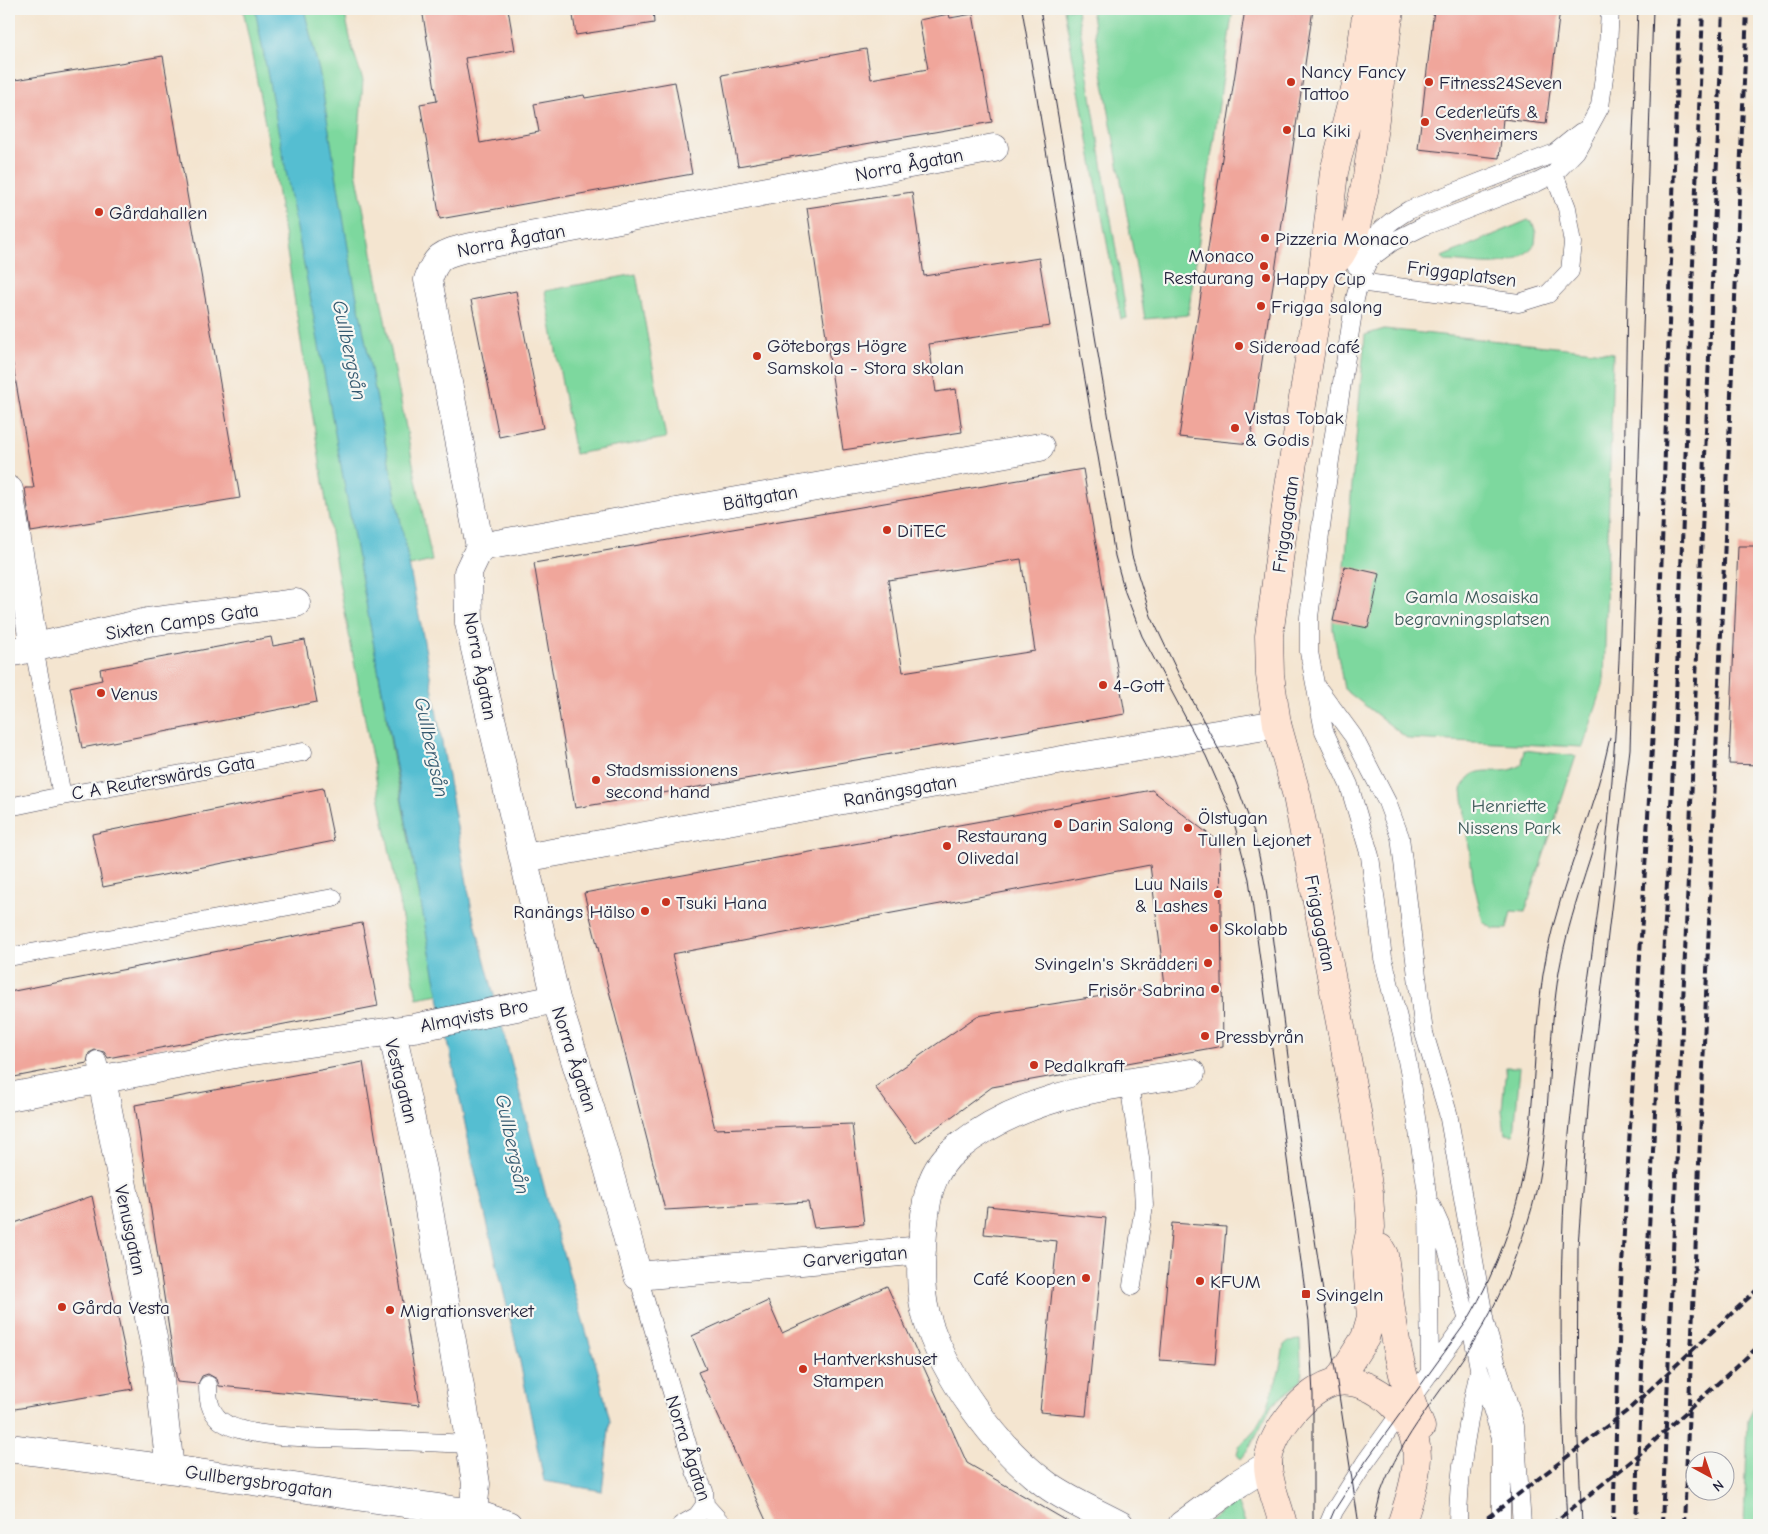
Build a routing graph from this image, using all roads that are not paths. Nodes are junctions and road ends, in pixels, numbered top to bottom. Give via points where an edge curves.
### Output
1 (1367, 9) edge
2 (1390, 9) edge
3 (1610, 9) edge
4 (1592, 124) junction
5 (994, 148) dead end
6 (1554, 174) junction
7 (1322, 278) junction
8 (1359, 282) junction
9 (1355, 300) junction
10 (1040, 447) dead end
11 (9, 490) edge
12 (480, 547) junction
13 (296, 603) dead end
14 (21, 651) edge
15 (1316, 686) junction
16 (1278, 724) junction
17 (303, 752) dead end
18 (62, 796) junction
19 (9, 807) edge
20 (524, 858) junction
21 (333, 898) dead end
22 (9, 957) edge
23 (556, 999) junction
24 (392, 1031) junction
25 (100, 1070) junction
26 (1191, 1073) dead end
27 (1129, 1082) junction
28 (9, 1097) edge
29 (1428, 1200) junction
30 (1371, 1227) junction
31 (922, 1250) junction
32 (638, 1276) junction
33 (1132, 1286) dead end
34 (1467, 1322) junction
35 (1485, 1323) junction
36 (1480, 1368) junction
37 (1430, 1373) junction
38 (1337, 1382) junction
39 (208, 1385) dead end
40 (1406, 1408) junction
41 (470, 1444) junction
42 (9, 1448) edge
43 (1268, 1465) junction
44 (170, 1469) junction
45 (705, 1505) junction
46 (474, 1512) junction
47 (508, 1525) edge
48 (681, 1525) edge
49 (723, 1525) edge
50 (1120, 1525) edge
51 (1182, 1525) edge
52 (1283, 1525) edge
53 (1328, 1525) edge
54 (1401, 1525) edge
55 (1416, 1525) edge
56 (1458, 1525) edge
57 (1501, 1525) edge
58 (1522, 1525) edge

1 - 7 main road, Friggagatan via 1356,85 1334,172
2 - 7 main road, Friggagatan via 1367,177 1356,227
3 - 4 lane, Friggaplatsen via 1600,107
4 - 6 lane, Friggaplatsen via 1576,151
4 - 9 lane via 1555,154 1395,218 1360,256 1354,272
5 - 12 street, Norra Ågatan via 466,248 438,258 428,280 429,288
6 - 8 lane, Friggaplatsen via 1392,242 1370,259
6 - 8 lane, Friggaplatsen via 1567,208 1573,243 1570,271 1548,294 1519,303
7 - 16 main road, Friggagatan via 1269,636 1270,675
8 - 9 lane, Friggaplatsen
9 - 15 lane, Friggagatan via 1309,617 1309,652
10 - 12 street, Bältgatan
11 - 14 street, C A Reuterswärds Gata
12 - 20 street, Norra Ågatan via 468,572 469,623
13 - 14 street, Sixten Camps Gata via 148,622
14 - 18 lane, C A Reuterswärds Gata
15 - 29 lane, Friggagatan via 1324,731 1349,785 1370,856 1382,958 1410,1076
15 - 35 lane via 1353,736 1387,802 1400,837 1424,1033 1448,1113
16 - 20 street, Ranängsgatan
16 - 30 main road, Friggagatan via 1297,796 1358,1117
17 - 18 lane, C A Reuterswärds Gata
18 - 19 lane
20 - 23 street, Norra Ågatan
21 - 22 lane
23 - 24 street, Almqvists Bro
23 - 32 street, Norra Ågatan
24 - 25 street, Vestagatan
24 - 41 street, Vestagatan via 422,1170
25 - 28 street, Vestagatan
25 - 44 street, Venusgatan via 158,1363
26 - 27 street, Garverigatan
27 - 31 street, Garverigatan via 1080,1090 1032,1105 956,1148 940,1165 929,1186
27 - 33 lane via 1144,1205
29 - 34 lane via 1440,1225
29 - 37 lane
30 - 38 main road, Friggagatan via 1366,1252 1371,1317 1365,1338
30 - 40 main road via 1384,1255
31 - 32 street, Garverigatan
31 - 50 street via 922,1292 926,1315 940,1354 955,1381 996,1435 1027,1467 1048,1485
32 - 45 lane, Norra Ågatan via 689,1452 704,1491
34 - 36 lane
34 - 37 lane
35 - 36 lane
35 - 58 lane via 1515,1426
36 - 56 lane via 1467,1426 1458,1494
36 - 57 lane via 1501,1437
37 - 40 lane
38 - 40 main road via 1371,1388
38 - 43 main road via 1324,1387 1287,1418 1278,1432
39 - 41 lane via 212,1411 221,1421 239,1429 275,1435
40 - 53 lane via 1366,1461
40 - 54 main road via 1417,1459
40 - 55 main road via 1427,1440 1430,1459
41 - 46 street, Vestagatan via 476,1484
42 - 44 street, Gullbergsbrogatan
43 - 51 street via 1239,1482
43 - 52 main road
44 - 46 street, Gullbergsbrogatan
45 - 48 lane via 697,1516
45 - 49 lane, Norra Ågatan
46 - 47 street, Gullbergsbrogatan

